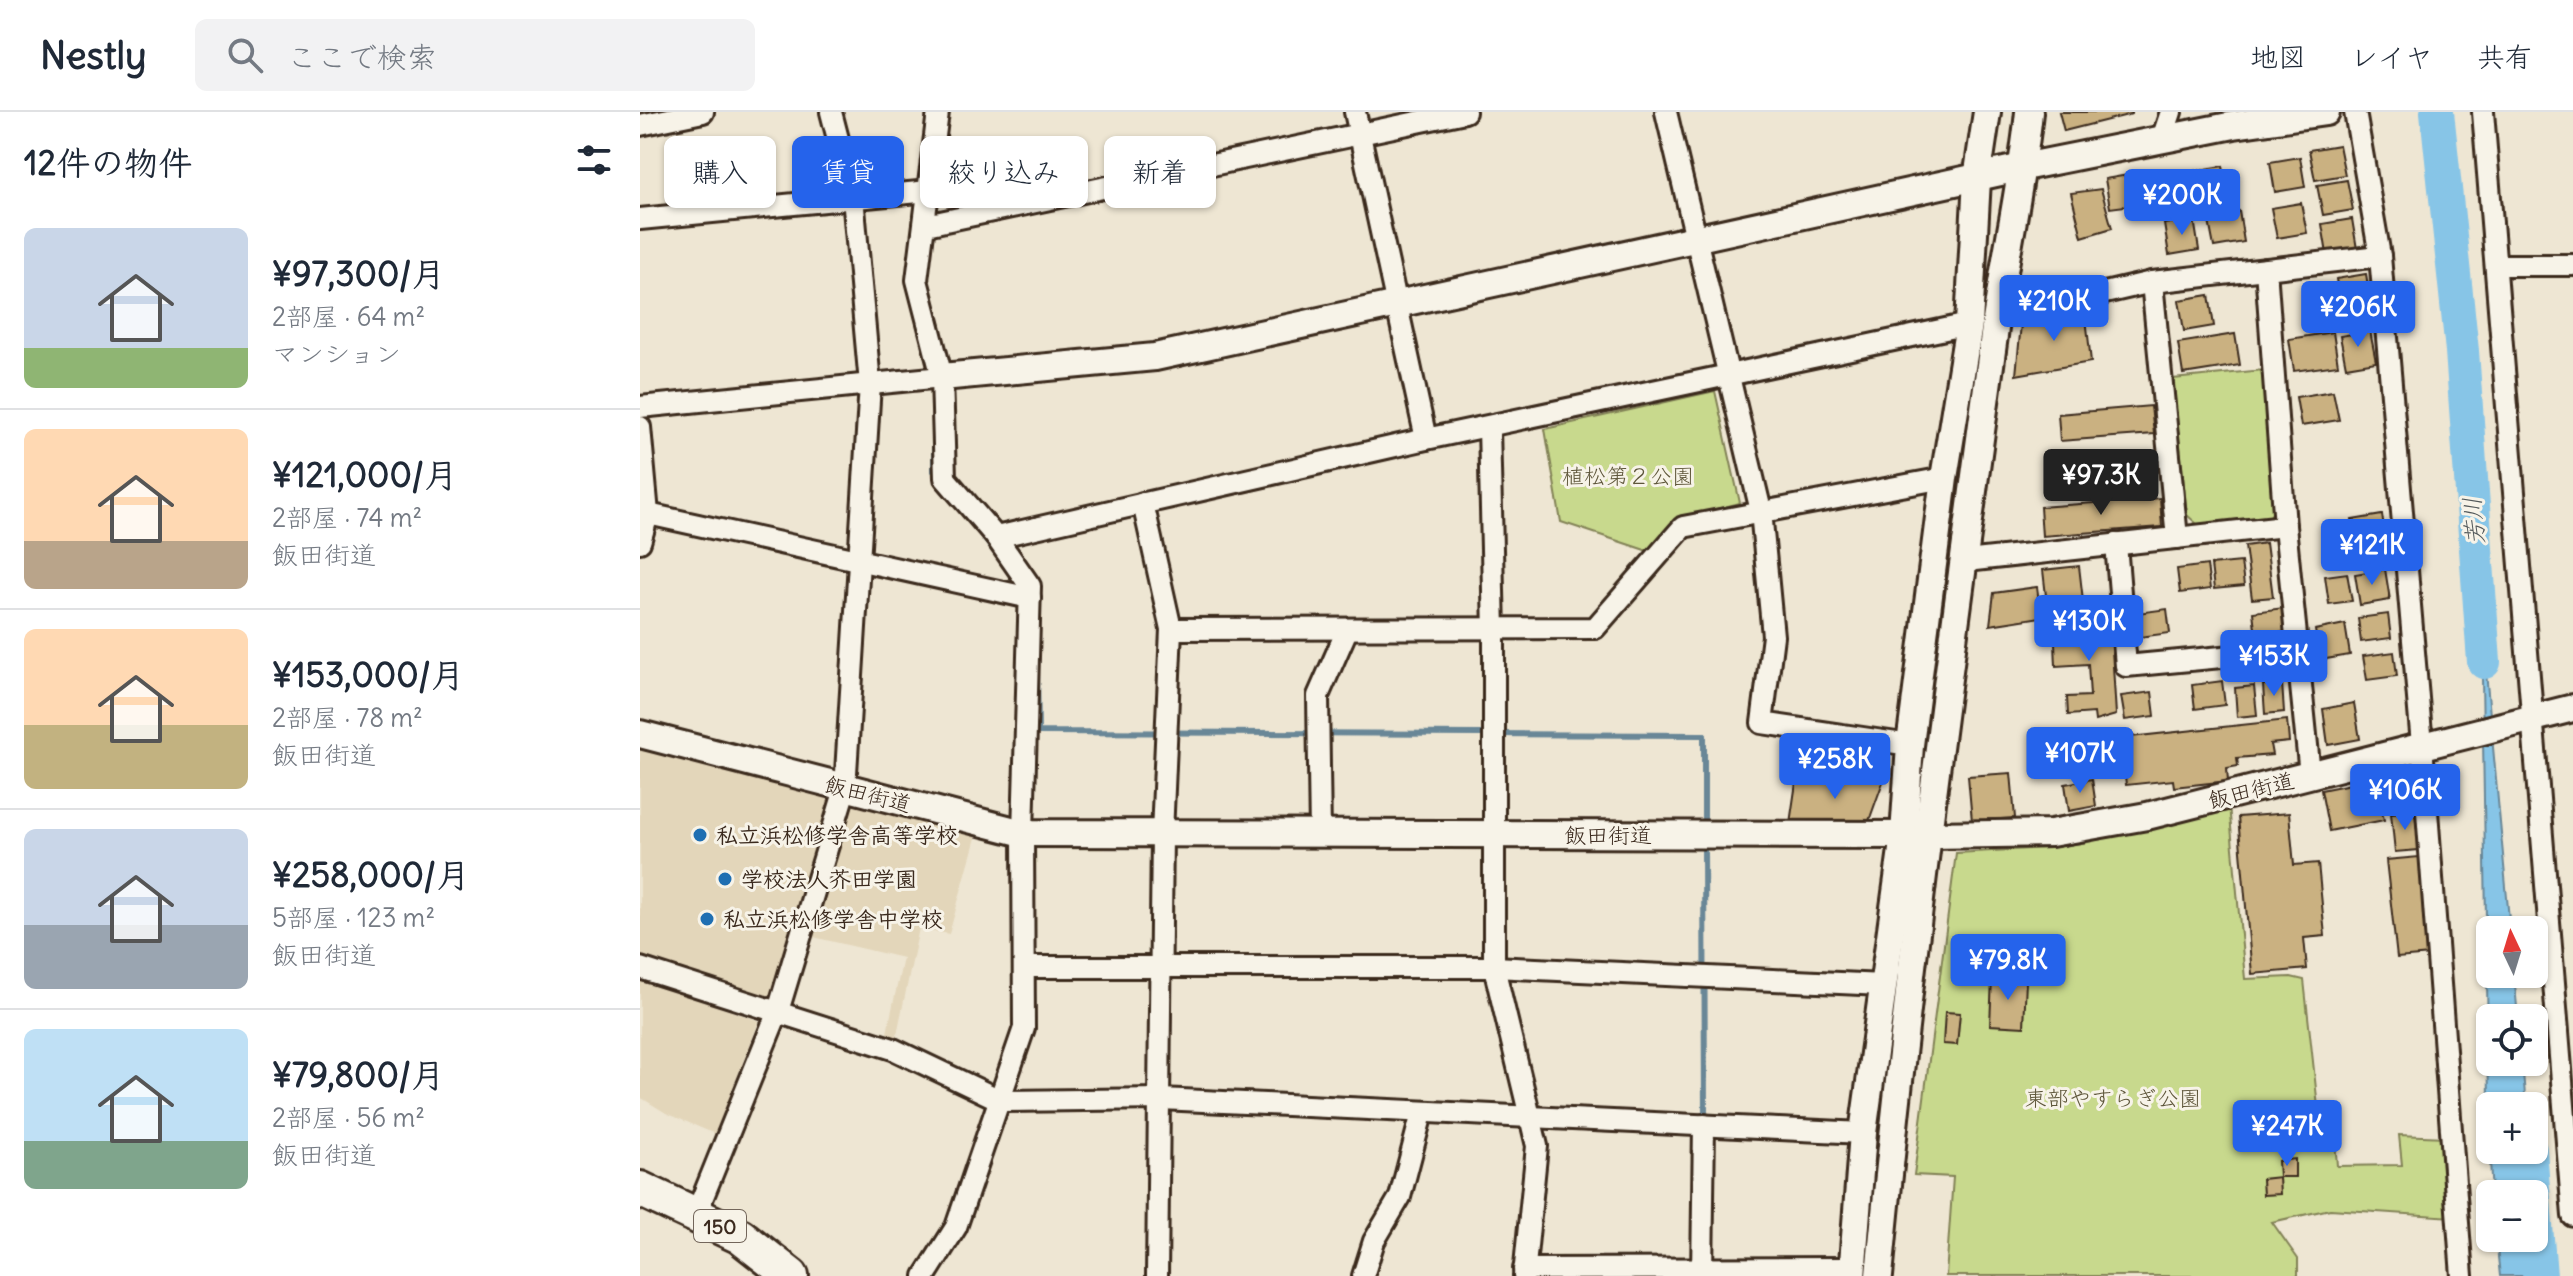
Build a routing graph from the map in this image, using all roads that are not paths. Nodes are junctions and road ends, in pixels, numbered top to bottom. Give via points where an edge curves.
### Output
1 (703, 112) edge
2 (831, 112) edge
3 (938, 112) edge
4 (1465, 112) edge
5 (1666, 112) edge
6 (1987, 112) edge
7 (2029, 112) edge
8 (2171, 112) edge
9 (2326, 112) edge
10 (2355, 112) edge
11 (2483, 112) edge
12 (1357, 122) edge
13 (640, 125) edge
14 (837, 136) edge
15 (935, 136) edge
16 (2162, 139) junction
17 (2023, 167) junction
18 (1977, 179) junction
19 (792, 203) edge
20 (854, 208) edge
21 (928, 208) edge
22 (640, 219) edge
23 (926, 225) junction
24 (1695, 239) junction
25 (2380, 256) junction
26 (2496, 265) junction
27 (2573, 265) edge
28 (2266, 269) junction
29 (2152, 282) junction
30 (1397, 305) junction
31 (1997, 318) junction
32 (1969, 324) junction
33 (1729, 376) junction
34 (942, 377) junction
35 (870, 384) junction
36 (640, 407) edge
37 (640, 427) edge
38 (1489, 427) junction
39 (1426, 439) junction
40 (1944, 478) junction
41 (1143, 503) junction
42 (1761, 511) junction
43 (648, 514) junction
44 (2285, 526) junction
45 (996, 537) junction
46 (2177, 538) junction
47 (640, 542) edge
48 (2116, 544) junction
49 (1966, 561) junction
50 (860, 562) junction
51 (1030, 598) junction
52 (1171, 629) junction
53 (1347, 630) junction
54 (1494, 631) junction
55 (2297, 650) junction
56 (2573, 708) edge
57 (2530, 718) junction
58 (640, 734) edge
59 (1910, 745) junction
60 (2422, 745) junction
61 (2310, 775) junction
62 (845, 789) junction
63 (1023, 833) junction
64 (1162, 834) junction
65 (1320, 835) junction
66 (1495, 835) junction
67 (1904, 835) junction
68 (1930, 835) junction
69 (1162, 965) junction
70 (1025, 967) junction
71 (1494, 967) junction
72 (640, 968) edge
73 (1883, 985) junction
74 (778, 1011) junction
75 (1161, 1099) junction
76 (1002, 1101) junction
77 (1422, 1113) junction
78 (1530, 1119) junction
79 (1704, 1125) junction
80 (2570, 1130) edge
81 (1863, 1133) junction
82 (640, 1189) edge
83 (696, 1214) junction
84 (2573, 1216) edge
85 (1524, 1272) edge
86 (1702, 1272) edge
87 (1852, 1272) edge
88 (791, 1276) edge
89 (925, 1276) edge
90 (1157, 1276) edge
91 (1363, 1276) edge
92 (1879, 1276) edge
93 (2462, 1276) edge

1 - 13 street
2 - 14 street
3 - 15 street
4 - 12 street
5 - 24 street
6 - 18 street
7 - 17 street
8 - 16 street
9 - 16 street
10 - 25 street
11 - 26 street
12 - 23 street
12 - 30 street
16 - 17 street
17 - 18 street
17 - 31 street
18 - 24 street
18 - 32 street
19 - 22 street
20 - 35 street
21 - 23 street
23 - 34 street via 917,280
24 - 30 street
24 - 33 street
25 - 28 street
25 - 60 street
26 - 27 street
26 - 57 street
28 - 29 street
28 - 44 street
29 - 31 street
29 - 46 street
30 - 34 street via 1155,357
30 - 39 street
31 - 49 street
32 - 33 street
32 - 40 street
33 - 38 street
33 - 42 street
34 - 35 street
34 - 45 street via 945,478
35 - 36 street
35 - 50 street
37 - 43 street
38 - 39 street
38 - 54 street
39 - 41 street
40 - 42 street
40 - 59 street
41 - 45 street
41 - 52 street
42 - 54 street via 1683,527 1595,628
42 - 59 street via 1773,636 1762,723
43 - 47 street
43 - 50 street
44 - 46 street
44 - 55 street
45 - 51 street via 1030,586
46 - 48 street
48 - 49 street
48 - 55 street via 2126,666
49 - 68 street
50 - 51 street
50 - 62 street
51 - 63 street
52 - 53 street
52 - 64 street
53 - 54 street
53 - 65 street via 1318,696
54 - 66 street
55 - 61 street
56 - 57 street, 飯田街道
57 - 60 street, 飯田街道
57 - 80 street
58 - 62 street, 飯田街道
59 - 67 street
60 - 61 street, 飯田街道
60 - 93 street
61 - 68 street, 飯田街道 via 2147,816 2051,833
62 - 63 street, 飯田街道
62 - 74 street
63 - 64 street, 飯田街道
63 - 70 street
64 - 65 street, 飯田街道
64 - 69 street
65 - 66 street, 飯田街道
66 - 67 street, 飯田街道
66 - 71 street
67 - 68 street, 飯田街道
67 - 73 street
68 - 92 street
69 - 70 street
69 - 71 street
69 - 75 street
70 - 76 street via 1024,1028
71 - 73 street
71 - 78 street
72 - 74 street
73 - 81 street
74 - 76 street via 893,1049
74 - 83 street
75 - 76 street
75 - 77 street
75 - 90 street
76 - 89 street via 956,1227
77 - 78 street
77 - 91 street via 1400,1197 1374,1241
78 - 79 street
78 - 85 street via 1537,1146
79 - 81 street
79 - 86 street
80 - 84 street
81 - 87 street
82 - 83 highway, 150
83 - 88 highway, 150 via 740,1236
85 - 86 street
86 - 87 street

